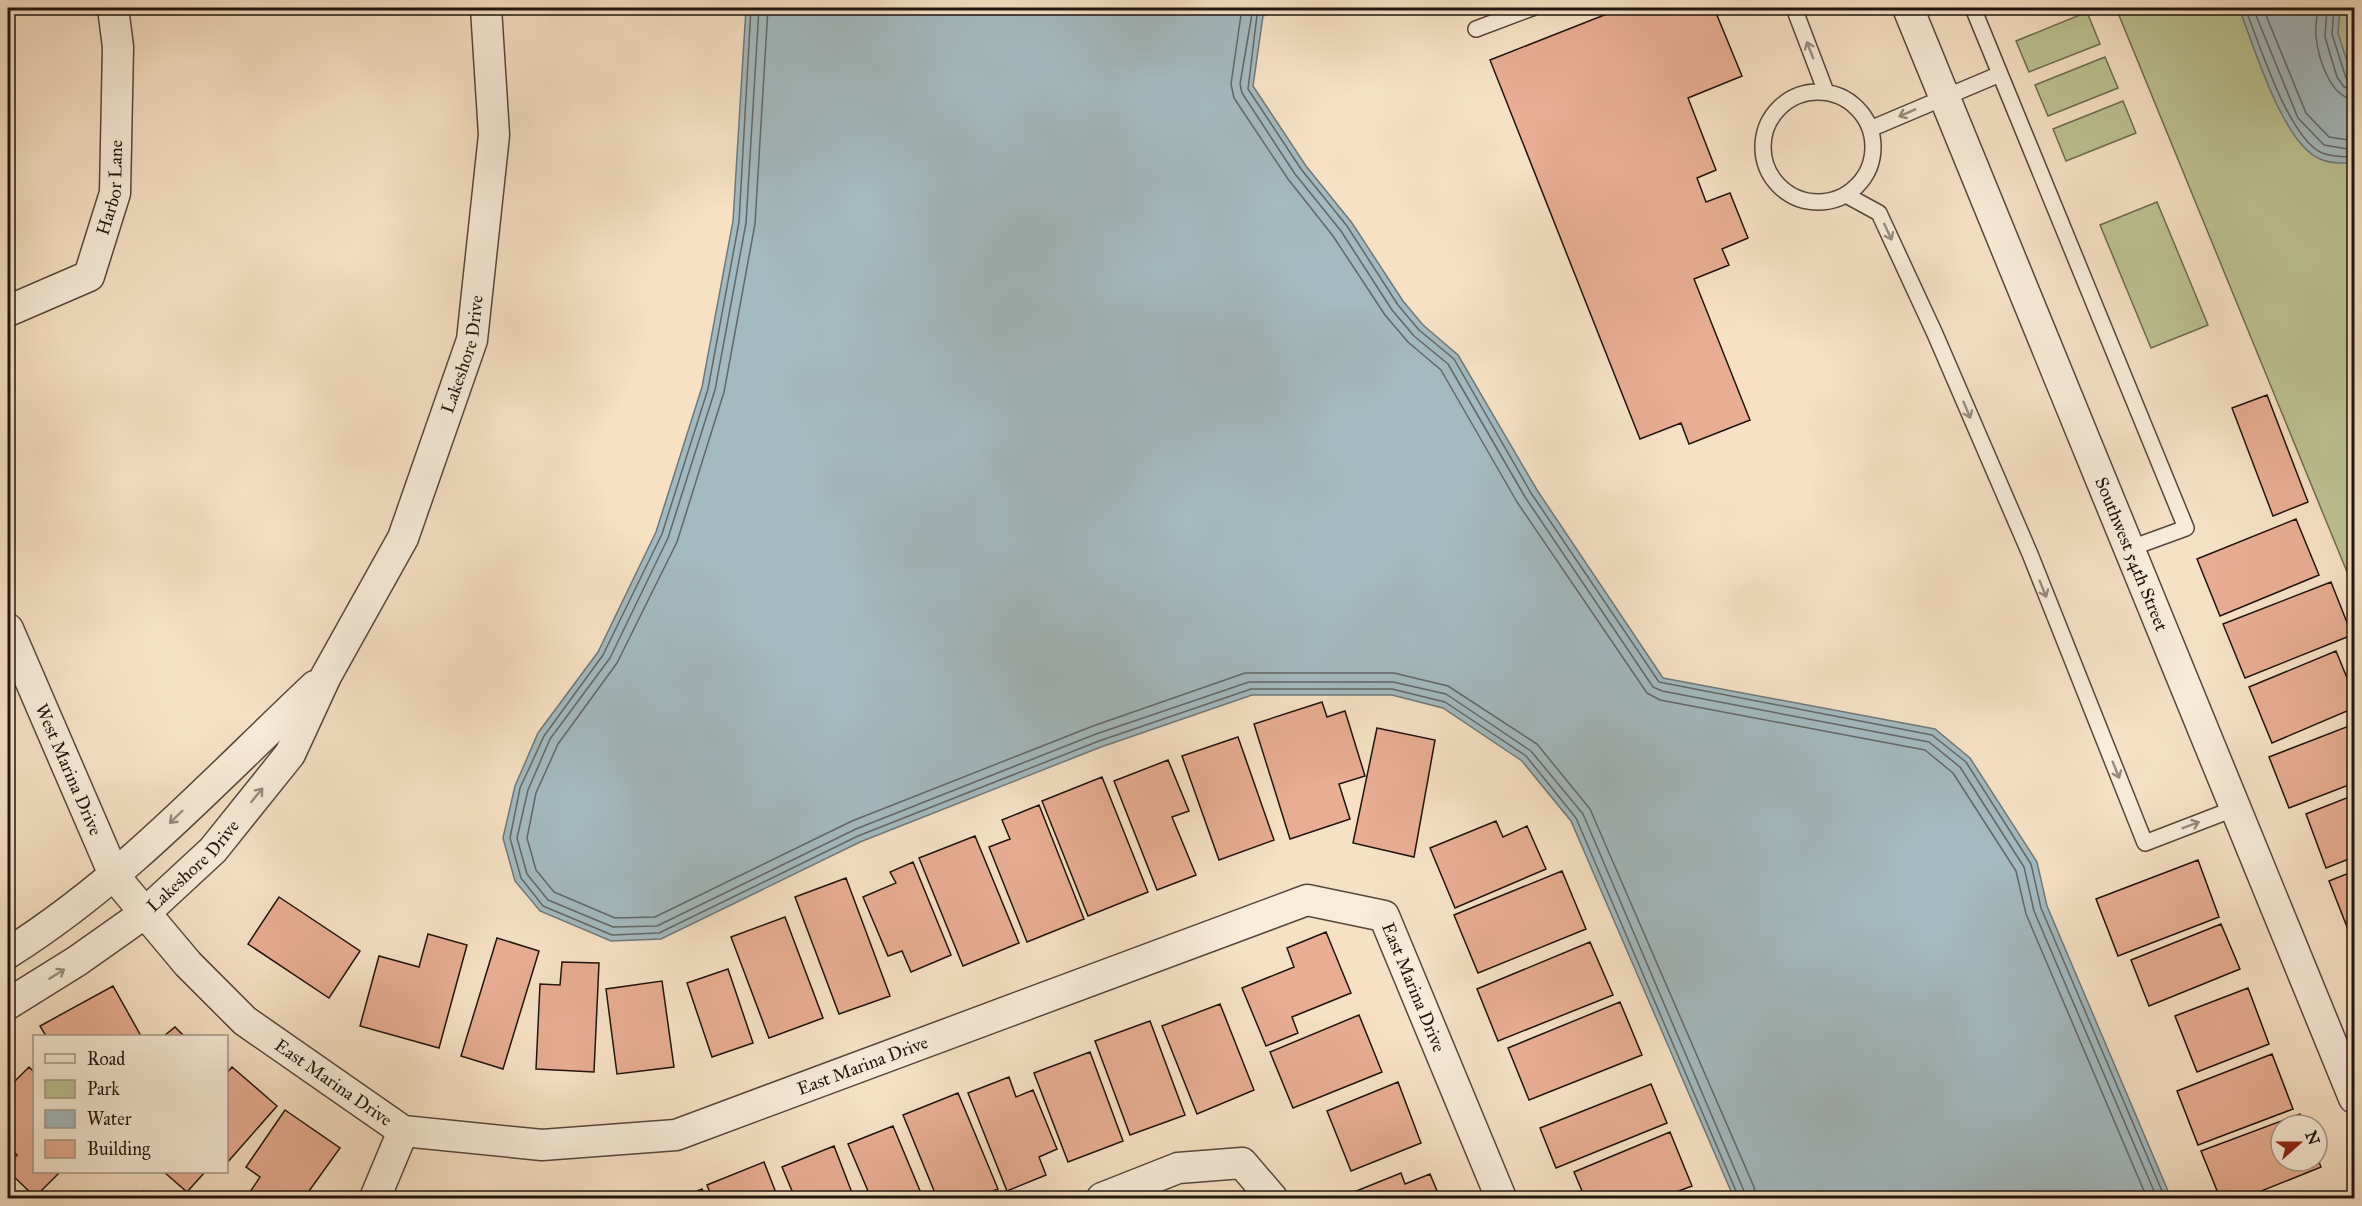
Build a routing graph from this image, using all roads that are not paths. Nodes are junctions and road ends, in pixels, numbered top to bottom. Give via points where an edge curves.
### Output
1 (113, 8) edge
2 (486, 8) edge
3 (1532, 8) edge
4 (1794, 8) edge
5 (1908, 8) edge
6 (1973, 8) edge
7 (1476, 29) dead end
8 (2000, 74) junction
9 (1827, 92) junction
10 (1945, 96) junction
11 (1870, 129) junction
12 (1846, 195) junction
13 (8, 311) edge
14 (2131, 548) junction
15 (8, 629) edge
16 (326, 676) junction
17 (2236, 808) junction
18 (115, 877) junction
19 (145, 913) junction
20 (8, 953) edge
21 (8, 1005) edge
22 (2355, 1098) edge
23 (403, 1131) junction
24 (375, 1198) edge
25 (1102, 1198) edge
26 (1272, 1198) edge
27 (1501, 1198) edge

1 - 13 street, Harbor Lane via 118,47 115,193 89,276
2 - 16 street, Lakeshore Drive via 494,135 472,340 404,538
3 - 7 lane
9 -> 4 lane
5 - 10 street, Southwest 54th Street
6 - 8 lane
8 - 10 lane
8 - 14 lane via 2186,528
9 - 11 lane via 1853,104
9 - 12 lane via 1807,92 1789,99 1775,111 1765,128 1765,166 1775,183 1808,202 1828,202
10 -> 11 lane
10 - 14 street, Southwest 54th Street
11 - 12 lane via 1874,148 1870,167
12 -> 17 lane via 1879,213 1898,253 2030,554 2145,843
14 - 17 street, Southwest 54th Street
15 - 18 street, West Marina Drive
16 -> 18 street, Lakeshore Drive
19 -> 16 street, Lakeshore Drive via 213,850 290,754
17 - 22 street, Southwest 54th Street
18 - 19 street, East Marina Drive
18 - 20 street, Lakeshore Drive via 53,925
21 -> 19 street, Lakeshore Drive
19 - 23 street, East Marina Drive via 188,964 245,1021
23 - 24 street
23 - 27 street, East Marina Drive via 542,1145 676,1136 1307,900 1384,916
25 - 26 street via 1178,1168 1242,1163

